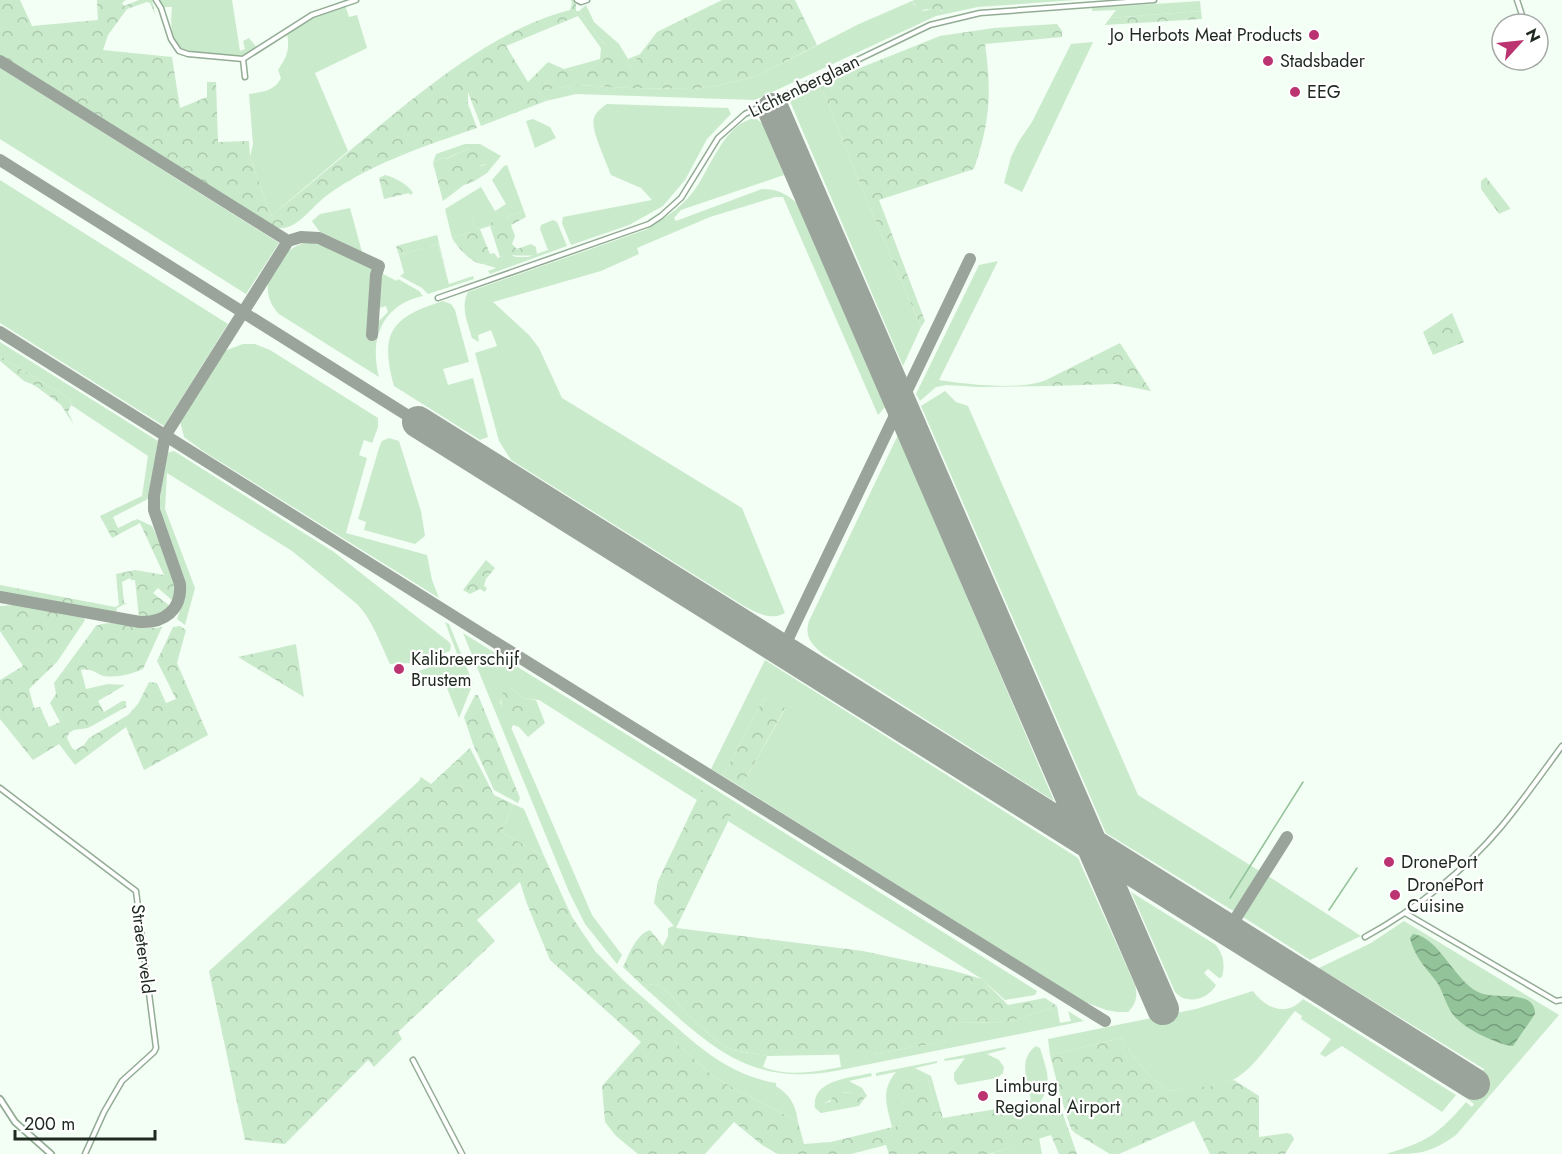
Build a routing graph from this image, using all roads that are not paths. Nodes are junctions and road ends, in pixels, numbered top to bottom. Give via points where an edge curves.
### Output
1 (156, 0) edge
2 (356, 0) edge
3 (577, 0) edge
4 (587, 0) edge
5 (1154, 0) edge
6 (243, 59) junction
7 (245, 77) dead end
8 (438, 298) dead end
9 (1562, 746) edge
10 (0, 788) edge
11 (1405, 913) junction
12 (1365, 937) dead end
13 (1562, 1000) edge
14 (414, 1060) dead end
15 (0, 1100) edge
16 (51, 1154) edge
17 (85, 1154) edge
18 (462, 1154) edge

1 - 6 street via 179,51
2 - 6 street via 312,15
3 - 4 street
5 - 8 street, Lichtenberglaan via 981,13 930,25 745,114 718,138 681,198 649,224
6 - 7 street
9 - 11 street via 1479,851
10 - 17 street, Straeterveld via 136,891 156,1048 122,1080
11 - 12 street
11 - 13 street
14 - 18 street
15 - 16 street via 15,1122

